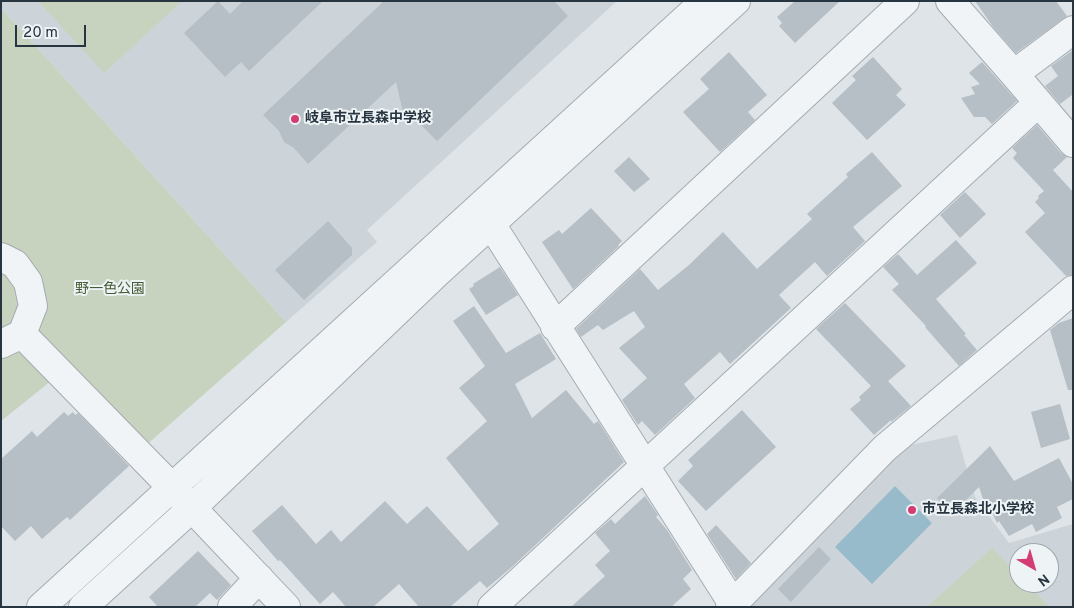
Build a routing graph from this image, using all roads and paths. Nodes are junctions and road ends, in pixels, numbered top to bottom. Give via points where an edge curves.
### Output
1 (705, 1) edge
2 (736, 1) edge
3 (905, 1) edge
4 (950, 1) edge
5 (1073, 30) edge
6 (1014, 74) junction
7 (1038, 103) junction
8 (1073, 144) edge
9 (491, 224) junction
10 (1, 257) edge
11 (1073, 290) edge
12 (555, 327) junction
13 (11, 339) edge
14 (645, 466) junction
15 (172, 487) junction
16 (192, 508) junction
17 (259, 578) junction
18 (732, 606) edge
19 (41, 607) edge
20 (83, 607) edge
21 (232, 607) edge
22 (286, 607) edge
23 (492, 607) edge

1 - 15 street
2 - 9 street
3 - 12 street
4 - 6 street
5 - 6 street
6 - 7 street
7 - 8 street
7 - 14 street
9 - 12 street
9 - 16 street
10 - 13 street via 15,264 28,282 33,306
11 - 18 street via 885,448
12 - 14 street
13 - 15 street
14 - 18 street
14 - 23 street
15 - 16 street
15 - 19 street
16 - 17 street
16 - 20 street
17 - 21 street
17 - 22 street

